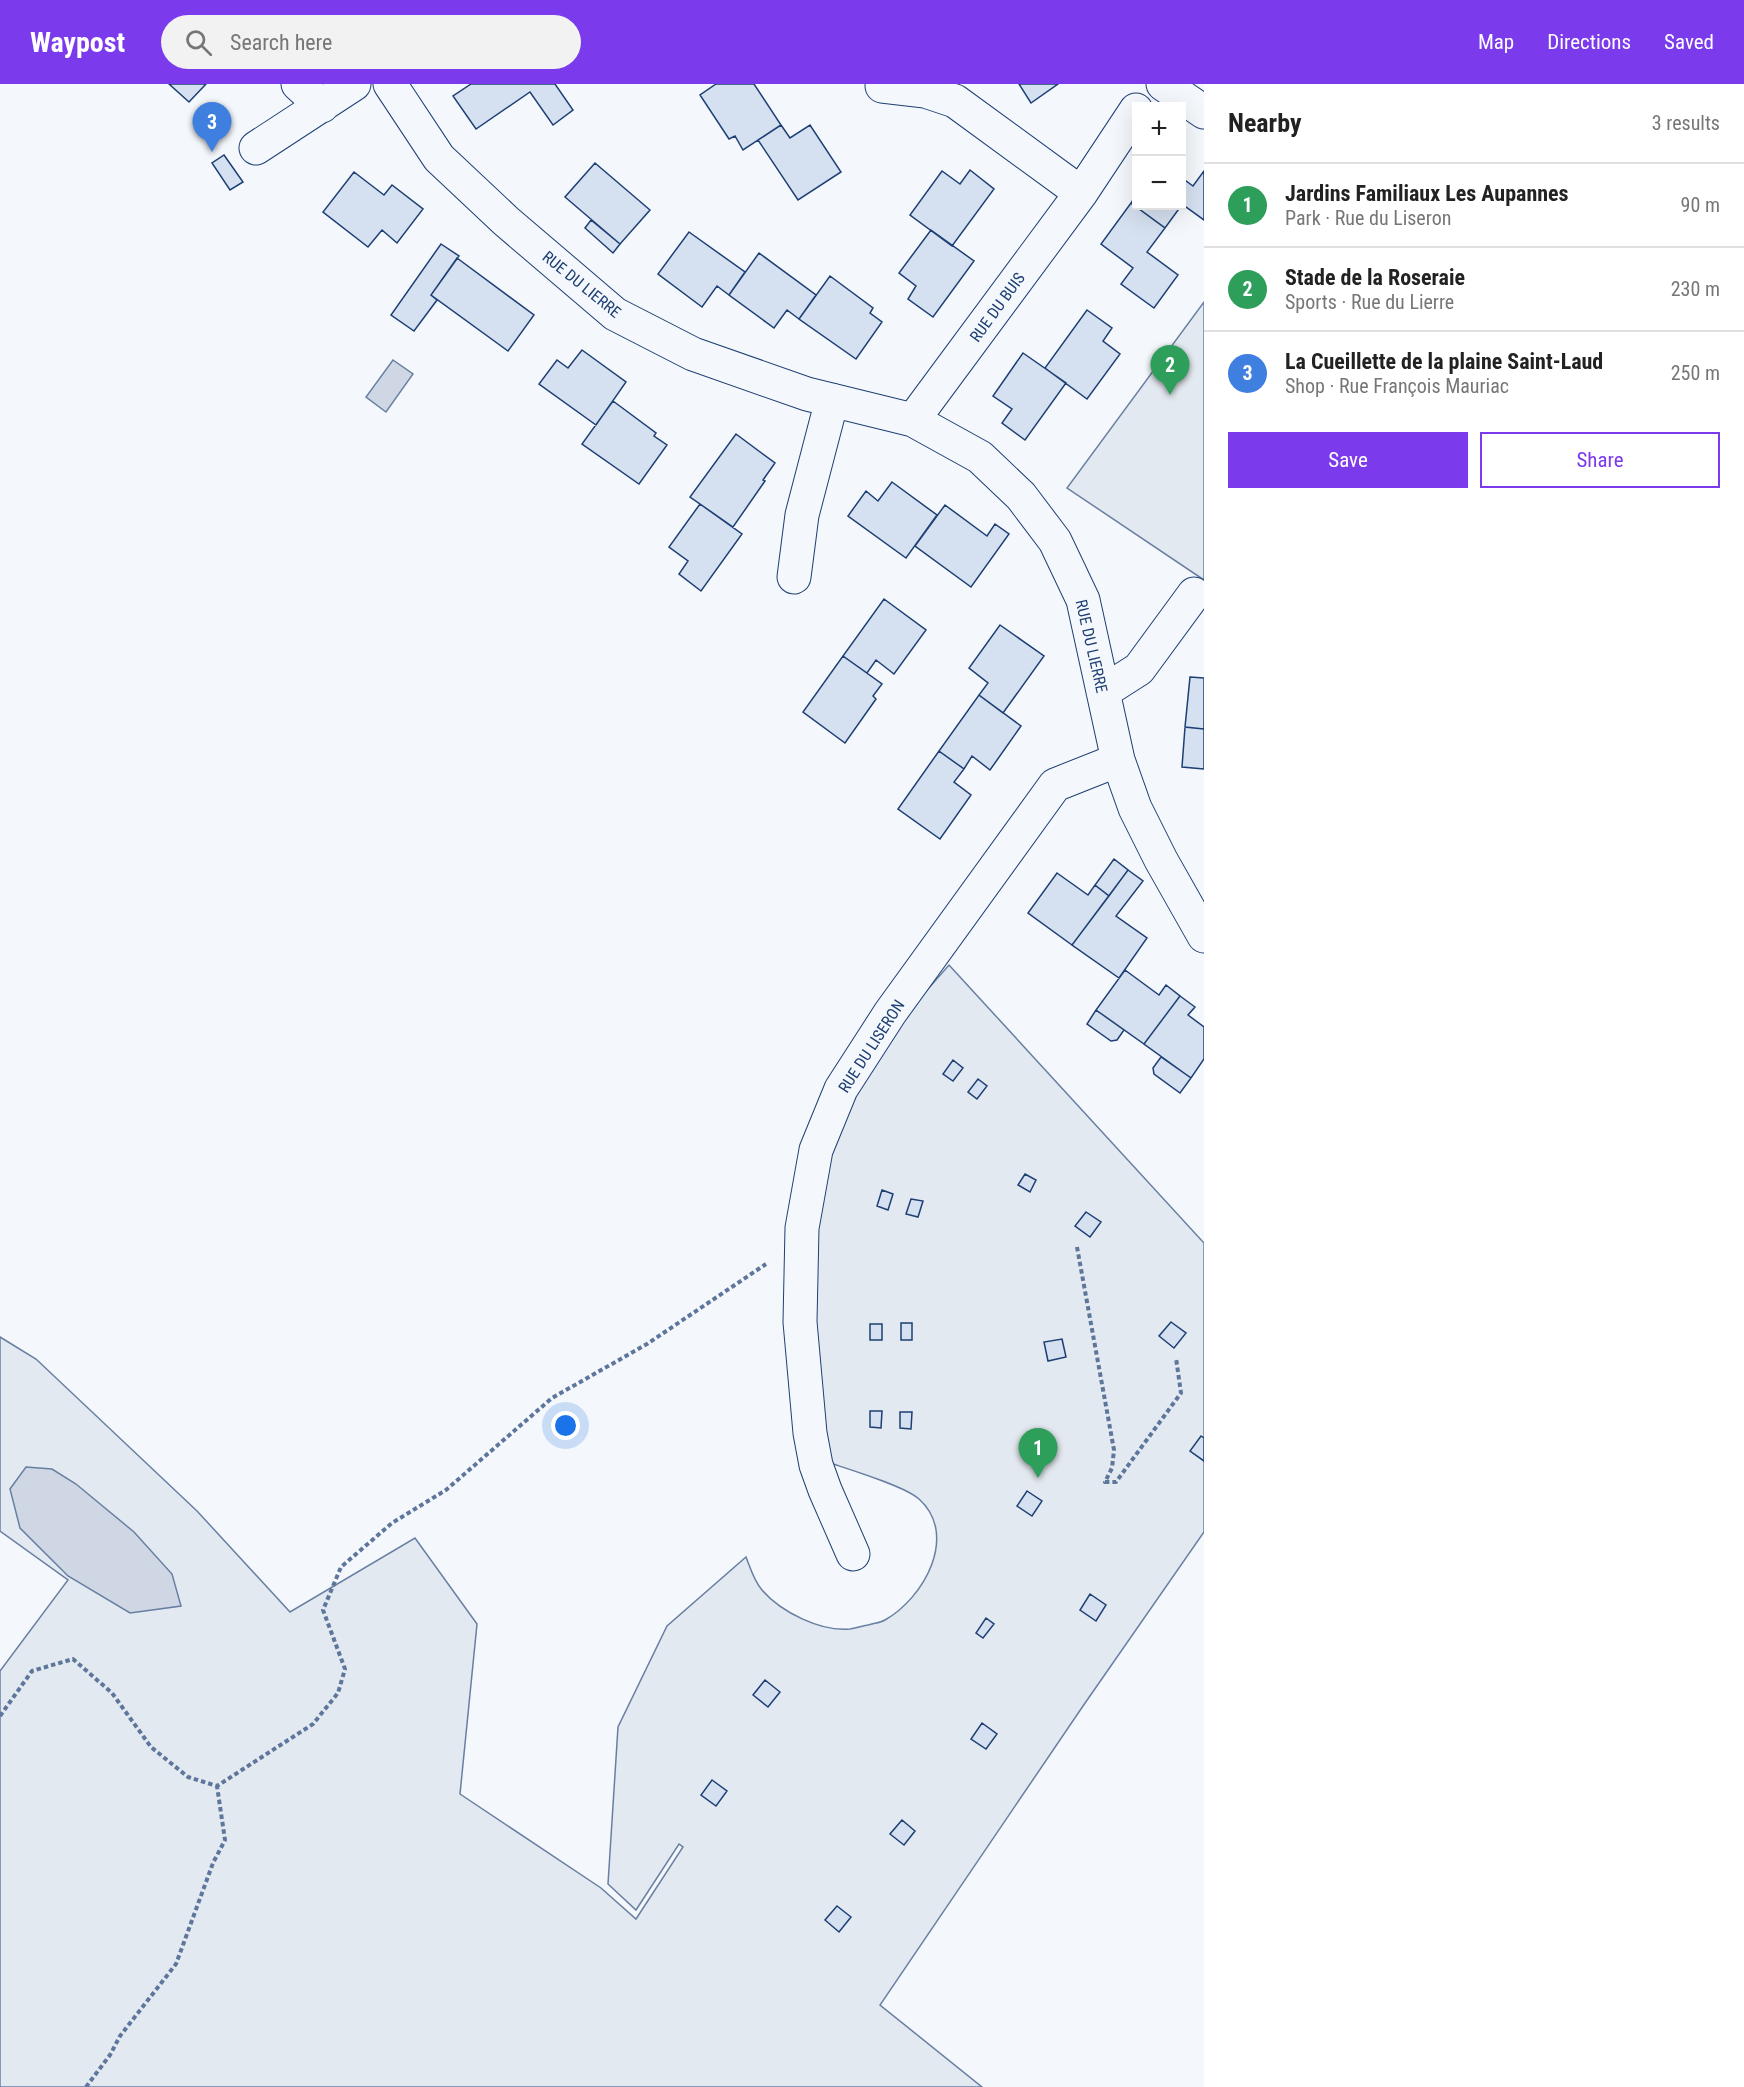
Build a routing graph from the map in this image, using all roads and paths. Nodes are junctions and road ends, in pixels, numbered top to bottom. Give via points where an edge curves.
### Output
1 (354, 84) edge
2 (390, 84) edge
3 (1154, 84) edge
4 (1163, 84) edge
5 (882, 86) dead end
6 (310, 95) edge
7 (1142, 102) edge
8 (1204, 112) edge
9 (1132, 117) edge
10 (256, 148) dead end
11 (1081, 193) junction
12 (832, 400) junction
13 (913, 420) junction
14 (794, 577) dead end
15 (1194, 594) dead end
16 (1103, 692) junction
17 (1118, 760) junction
18 (1204, 936) edge
19 (801, 1240) junction
20 (1077, 1247) dead end
21 (1176, 1358) dead end
22 (853, 1554) dead end
23 (0, 1716) edge
24 (217, 1786) junction
25 (86, 2087) edge

1 - 6 street
2 - 12 street, RUE DU LIERRE via 439,158 615,314 693,354
3 - 7 street, RUE DU BUIS
4 - 8 street
5 - 11 street via 924,91 955,101
6 - 10 street
9 - 11 street, RUE DU BUIS
11 - 13 street, RUE DU BUIS
12 - 13 street, RUE DU LIERRE
12 - 14 street via 802,515
13 - 16 street, RUE DU LIERRE via 980,457 1022,496 1055,541 1083,600
15 - 16 street via 1139,669
16 - 17 street, RUE DU LIERRE
17 - 18 street, RUE DU LIERRE via 1135,808
17 - 19 street, RUE DU LISERON via 1055,785 890,1013 841,1089 816,1150
19 - 22 street, RUE DU LISERON via 800,1322 810,1433 816,1465
19 - 24 path via 647,1344 552,1398 446,1490 392,1523 341,1567 323,1610 345,1669 338,1693 314,1724
20 - 21 path via 1114,1450 1105,1482 1116,1482 1181,1393
23 - 24 path via 32,1671 73,1659 112,1693 151,1747 188,1777
24 - 25 path via 225,1840 176,1964

